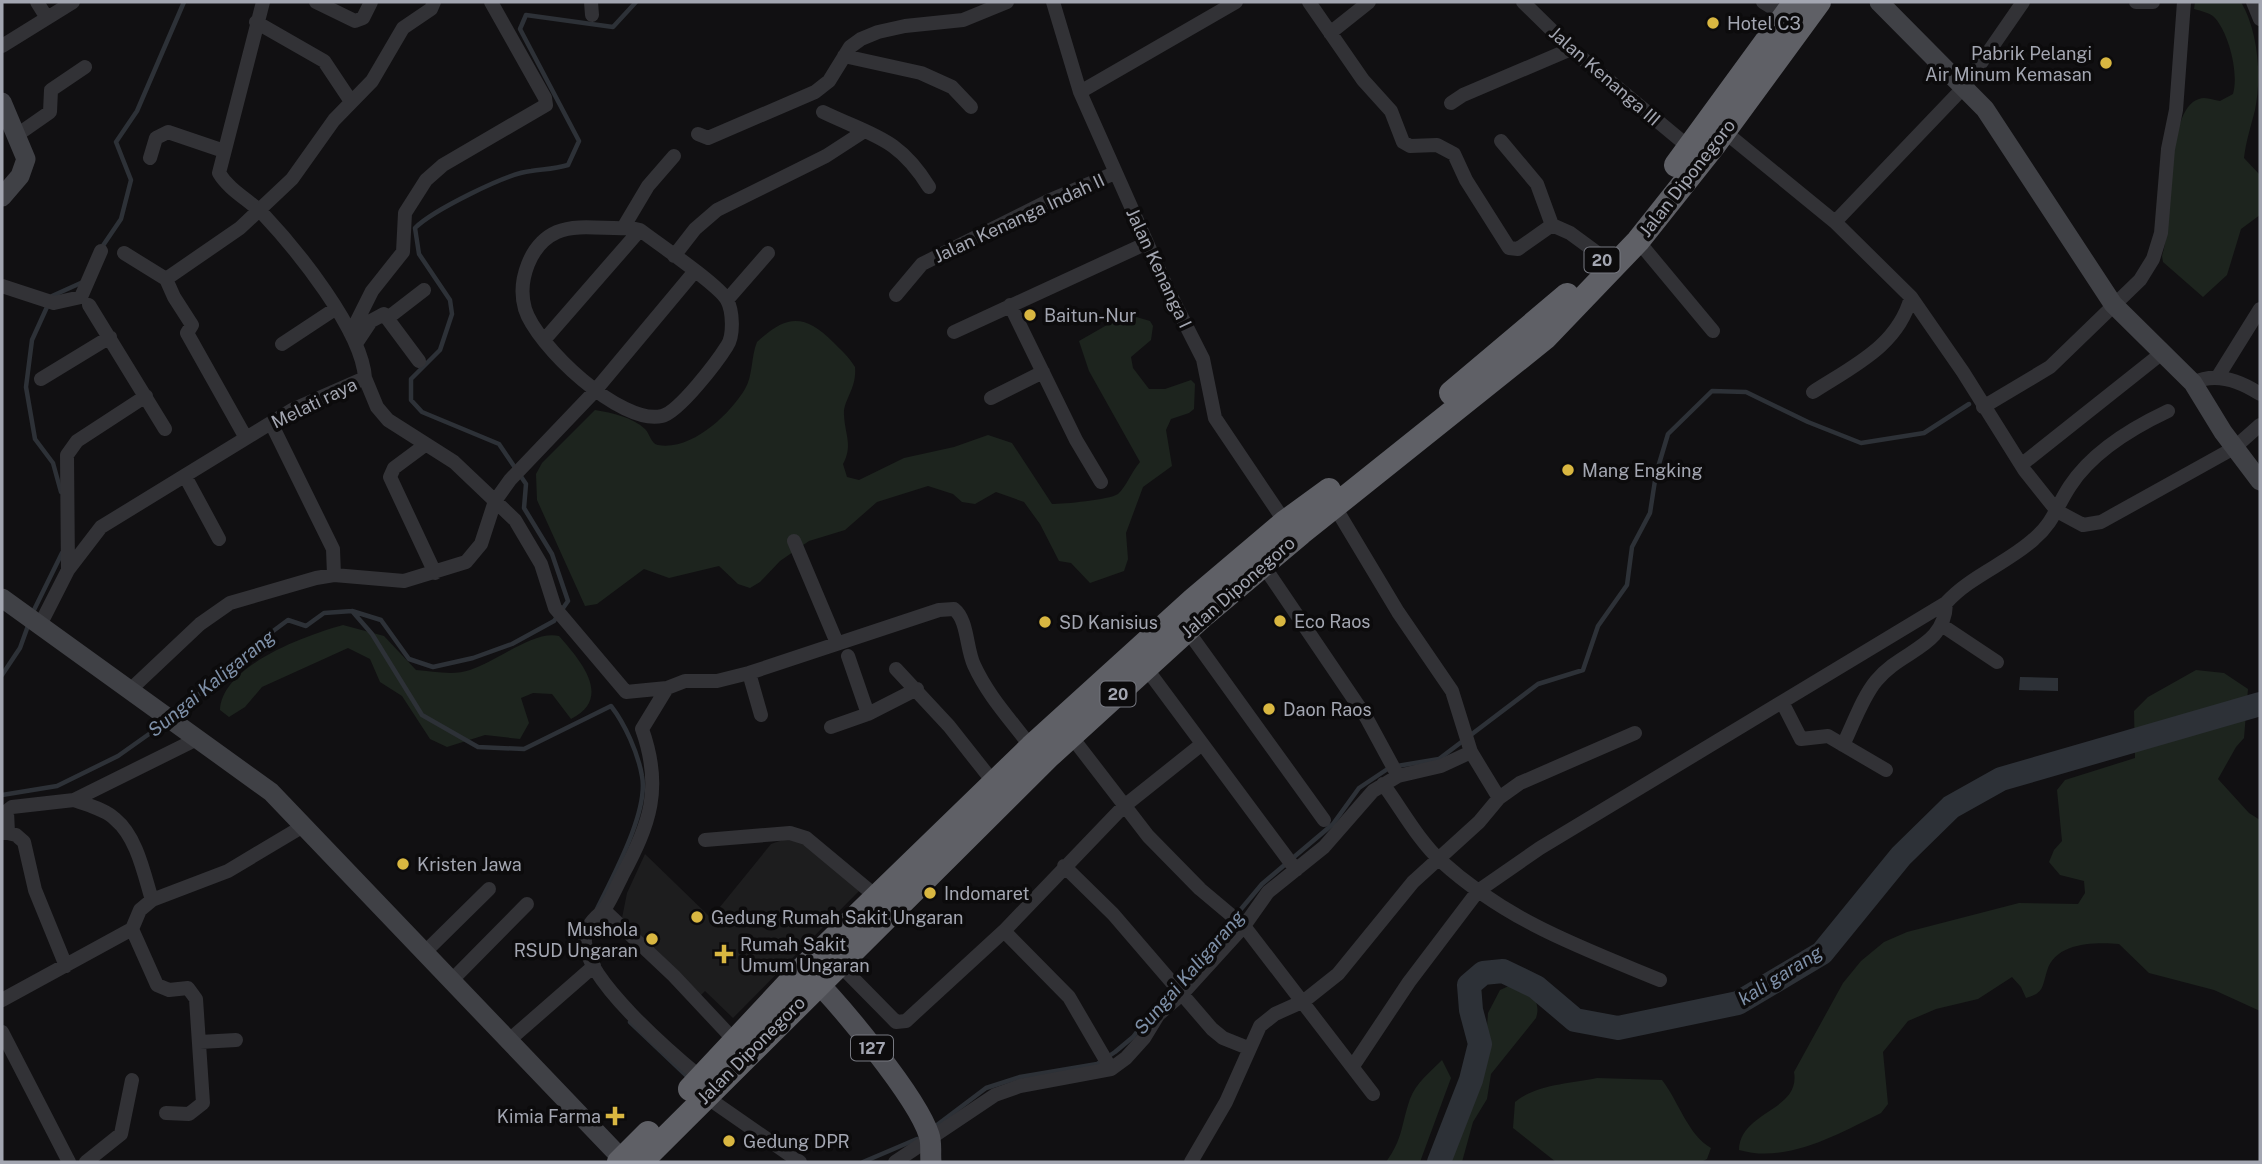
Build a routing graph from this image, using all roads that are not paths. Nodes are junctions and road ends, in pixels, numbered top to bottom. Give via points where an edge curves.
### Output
1 (37, 2) edge
2 (73, 2) edge
3 (263, 2) edge
4 (316, 2) edge
5 (371, 2) edge
6 (434, 2) edge
7 (491, 2) edge
8 (1007, 2) edge
9 (1053, 2) edge
10 (1236, 2) edge
11 (1309, 2) edge
12 (1369, 2) edge
13 (1523, 2) edge
14 (1763, 2) edge
15 (1819, 2) edge
16 (1879, 2) edge
17 (2023, 2) edge
18 (2136, 2) edge
19 (2152, 2) edge
20 (2184, 2) edge
21 (2253, 2) edge
22 (1790, 9) edge
23 (47, 18) junction
24 (2260, 19) edge
25 (256, 22) junction
26 (1330, 33) junction
27 (2, 46) edge
28 (1571, 49) junction
29 (844, 56) junction
30 (85, 67) dead end
31 (1965, 86) junction
32 (1080, 92) junction
33 (349, 97) junction
34 (2, 102) edge
35 (1451, 103) dead end
36 (971, 107) dead end
37 (823, 112) dead end
38 (1717, 126) junction
39 (863, 132) junction
40 (698, 134) dead end
41 (17, 135) junction
42 (1501, 141) dead end
43 (1690, 148) junction
44 (224, 152) junction
45 (674, 156) dead end
46 (150, 158) dead end
47 (1115, 173) junction
48 (929, 187) dead end
49 (2, 197) edge
50 (260, 211) junction
51 (1835, 222) junction
52 (1552, 225) junction
53 (623, 228) junction
54 (640, 230) junction
55 (1638, 241) junction
56 (1147, 243) junction
57 (101, 251) dead end
58 (124, 253) dead end
59 (768, 253) dead end
60 (674, 256) junction
61 (1604, 258) junction
62 (695, 271) junction
63 (166, 279) junction
64 (2, 286) edge
65 (424, 290) dead end
66 (896, 295) dead end
67 (1911, 297) junction
68 (727, 300) junction
69 (2113, 304) junction
70 (89, 305) dead end
71 (1010, 305) junction
72 (335, 309) junction
73 (2260, 309) edge
74 (388, 317) junction
75 (1713, 331) dead end
76 (954, 332) dead end
77 (110, 337) junction
78 (354, 337) junction
79 (545, 339) junction
80 (282, 344) dead end
81 (2162, 353) junction
82 (419, 361) dead end
83 (1042, 372) junction
84 (365, 378) junction
85 (2217, 378) junction
86 (41, 379) dead end
87 (2193, 383) junction
88 (594, 392) junction
89 (1813, 392) dead end
90 (2260, 394) edge
91 (146, 396) junction
92 (991, 398) dead end
93 (1983, 407) junction
94 (2168, 411) dead end
95 (271, 423) junction
96 (2260, 425) edge
97 (165, 429) dead end
98 (246, 438) junction
99 (425, 445) junction
100 (2234, 449) junction
101 (2021, 465) junction
102 (1362, 474) junction
103 (185, 476) junction
104 (2260, 481) edge
105 (1101, 482) dead end
106 (495, 501) junction
107 (1335, 507) junction
108 (2057, 511) junction
109 (1285, 522) junction
110 (219, 539) dead end
111 (794, 541) dead end
112 (1263, 565) junction
113 (68, 570) junction
114 (435, 573) junction
115 (334, 575) junction
116 (2, 598) edge
117 (1947, 603) junction
118 (1195, 615) junction
119 (32, 622) junction
120 (1944, 626) junction
121 (837, 643) junction
122 (848, 656) dead end
123 (1997, 662) dead end
124 (1146, 668) junction
125 (896, 669) dead end
126 (750, 673) junction
127 (667, 688) junction
128 (917, 689) junction
129 (130, 690) junction
130 (1782, 702) junction
131 (868, 714) junction
132 (761, 715) dead end
133 (831, 727) dead end
134 (1635, 733) dead end
135 (1071, 736) junction
136 (192, 738) junction
137 (1202, 744) junction
138 (1843, 745) junction
139 (1469, 746) junction
140 (1031, 747) junction
141 (1886, 770) dead end
142 (1397, 774) junction
143 (994, 783) junction
144 (1383, 784) junction
145 (1499, 799) junction
146 (74, 800) junction
147 (1123, 807) junction
148 (1324, 820) dead end
149 (305, 825) junction
150 (5, 833) edge
151 (705, 840) dead end
152 (1439, 859) junction
153 (1293, 865) junction
154 (1064, 866) junction
155 (489, 889) dead end
156 (1478, 891) junction
157 (878, 898) junction
158 (152, 900) junction
159 (527, 904) dead end
160 (604, 911) junction
161 (1239, 921) junction
162 (132, 929) junction
163 (1004, 931) junction
164 (424, 953) junction
165 (832, 956) junction
166 (66, 966) junction
167 (594, 966) junction
168 (810, 975) junction
169 (1660, 980) dead end
170 (451, 981) junction
171 (1180, 990) junction
172 (2, 1000) edge
173 (1304, 1001) junction
174 (2, 1032) edge
175 (236, 1040) dead end
176 (734, 1040) junction
177 (200, 1042) junction
178 (507, 1042) junction
179 (1248, 1048) junction
180 (1109, 1065) junction
181 (1353, 1066) junction
182 (132, 1080) dead end
183 (700, 1092) junction
184 (1373, 1094) dead end
185 (166, 1113) dead end
186 (926, 1130) junction
187 (69, 1162) edge
188 (86, 1162) edge
189 (626, 1162) edge
190 (800, 1162) edge
191 (895, 1162) edge
192 (931, 1162) edge
193 (1191, 1162) edge

1 - 23 street
2 - 23 street
3 - 25 street, Melati raya
4 - 5 street via 355,21 363,18
6 - 33 street via 403,28 372,81
7 - 78 street via 546,105 454,158 426,180 405,213 403,252 372,291
8 - 29 street via 963,20 878,32 850,47
9 - 32 street, Jalan Kenanga I
10 - 32 street
11 - 26 street
12 - 26 street
13 - 28 street, Jalan Kenanga III
14 - 22 street
15 - 38 highway, Jalan Diponegoro / 20
16 - 31 main road
17 - 31 street
18 - 19 street
20 - 69 street via 2161,233 2140,280
21 - 24 street
22 - 38 highway, Jalan Diponegoro / 20
23 - 27 street
25 - 33 street via 324,61
25 - 44 street, Melati raya
26 - 52 street via 1391,111 1403,142 1437,145 1454,154 1509,248 1518,249
28 - 35 street
28 - 43 street, Jalan Kenanga III
29 - 36 street via 921,73 952,87
29 - 40 street via 829,81 808,96 708,138
30 - 41 street via 51,90 50,112
31 - 51 street
31 - 69 main road via 2013,150
32 - 47 street, Jalan Kenanga I
33 - 50 street via 305,164
34 - 41 main road
37 - 39 street
38 - 43 highway, Jalan Diponegoro / 20
38 - 51 street
38 - 55 highway, Jalan Diponegoro / 20
39 - 48 street via 899,148
39 - 60 street via 826,156 717,210
41 - 49 main road via 25,153 24,166
42 - 52 street via 1537,184
43 - 61 highway, Jalan Diponegoro / 20
44 - 46 street via 168,132 156,138
44 - 50 street, Melati raya via 221,177
45 - 53 street via 648,186
47 - 56 street, Jalan Kenanga I
47 - 66 street, Jalan Kenanga Indah II via 922,264
50 - 63 street
50 - 72 street, Melati raya
51 - 67 street
52 - 61 street
53 - 54 street
53 - 79 street via 567,229 542,240 534,249 525,281 525,308
54 - 60 street
54 - 79 street
55 - 75 street
55 - 102 highway, Jalan Diponegoro / 20 via 1545,338
56 - 71 street
56 - 109 street, Jalan Kenanga I via 1203,359 1211,407 1220,428
57 - 64 street via 81,297 50,301
58 - 63 street
59 - 68 street
60 - 62 street
61 - 102 highway, Jalan Diponegoro / 20 via 1559,303
62 - 68 street
62 - 88 street
63 - 98 street via 192,325 187,333
65 - 74 street
67 - 89 street via 1890,340
67 - 93 street
68 - 88 street via 730,341 668,414 648,416
69 - 81 main road
69 - 93 street via 2050,367
70 - 77 street
71 - 76 street
71 - 83 street
72 - 78 street, Melati raya
72 - 80 street
73 - 85 street
74 - 78 street via 383,314 372,320
74 - 82 street
77 - 86 street
77 - 91 street
78 - 84 street, Melati raya
79 - 88 street
81 - 87 main road
81 - 101 street
83 - 92 street
83 - 105 street
84 - 95 street, Melati raya
84 - 99 street via 382,414
85 - 87 street
85 - 90 street
87 - 100 main road
88 - 106 street
91 - 97 street
91 - 113 street via 76,441 67,455
93 - 101 street
94 - 108 street via 2133,428 2100,454 2076,477
95 - 98 street, Melati raya
95 - 115 street via 333,549
96 - 100 street
98 - 103 street, Melati raya
99 - 106 street via 454,462
99 - 114 street via 394,468 390,477
100 - 104 main road
100 - 108 street via 2092,525
101 - 108 street
102 - 107 highway, Jalan Diponegoro / 20
102 - 109 highway, Jalan Diponegoro / 20
103 - 110 street
103 - 113 street, Melati raya via 101,527
106 - 114 street via 473,555 456,568
106 - 127 street via 524,533 559,612 626,691
107 - 112 highway, Jalan Diponegoro / 20
107 - 139 street via 1452,691
108 - 117 street via 2052,523 2032,541
109 - 118 highway, Jalan Diponegoro / 20
111 - 121 street
112 - 118 highway, Jalan Diponegoro / 20
112 - 142 street via 1309,630
113 - 119 street, Melati raya
114 - 115 street via 391,581
115 - 129 street via 221,607
116 - 119 main road
117 - 120 street
117 - 130 street
118 - 124 highway, Jalan Diponegoro / 20
118 - 140 highway, Jalan Diponegoro / 20
118 - 148 street
119 - 129 main road
120 - 123 street
120 - 138 street via 1875,683
121 - 126 street
121 - 140 street via 954,609 962,619 966,644 981,679
122 - 131 street
124 - 135 highway, Jalan Diponegoro / 20
124 - 137 street
125 - 128 street
126 - 127 street via 717,681 685,681
126 - 132 street
127 - 160 street via 642,729 653,785 650,816 639,848
128 - 131 street
128 - 143 street
129 - 136 main road
130 - 138 street via 1801,739 1828,736
130 - 156 street via 1540,848
131 - 133 street
134 - 145 street via 1520,783
135 - 147 street
135 - 165 highway, Jalan Diponegoro / 20
136 - 146 street
136 - 149 main road via 271,792
137 - 147 street
137 - 153 street
138 - 141 street
139 - 142 street via 1441,766
139 - 145 street
140 - 143 highway, Jalan Diponegoro / 20
142 - 144 street
143 - 157 highway, Jalan Diponegoro / 20
144 - 152 street
144 - 153 street via 1359,804 1329,842
145 - 152 street
146 - 150 street via 15,806 8,811
146 - 158 street via 118,821 137,855
147 - 154 street
147 - 161 street via 1200,888
149 - 158 street via 228,872
149 - 164 main road
150 - 166 street via 24,842 34,890
151 - 157 street via 798,835
152 - 156 street
152 - 173 street via 1395,902 1338,974
153 - 161 street
154 - 163 street
154 - 171 street
155 - 164 street
156 - 169 street via 1540,931
156 - 181 street
157 - 165 highway, Jalan Diponegoro / 20
158 - 162 street via 140,910
159 - 170 street
160 - 167 street via 586,934
160 - 176 street
161 - 171 street
161 - 173 street
162 - 166 street
162 - 177 street via 157,985 169,990 188,988 194,995
163 - 165 street via 901,1023
163 - 180 street via 1069,997
164 - 170 main road
165 - 168 highway, Jalan Diponegoro / 20
166 - 172 street
167 - 178 street
167 - 183 street
168 - 176 highway, Jalan Diponegoro / 20
168 - 183 highway, Jalan Diponegoro / 20
168 - 186 main road, 127 via 878,1055
170 - 178 main road
171 - 179 street via 1212,1029
171 - 180 street via 1136,1049
173 - 179 street via 1267,1020
173 - 181 street
174 - 187 street
175 - 177 street
176 - 183 highway, Jalan Diponegoro / 20
177 - 185 street via 203,1103 189,1114
178 - 189 main road
179 - 193 street via 1226,1102
180 - 186 street via 1005,1091
181 - 184 street
182 - 188 street via 121,1135
183 - 189 highway, Jalan Diponegoro / 20
183 - 190 street
186 - 191 street
186 - 192 main road

